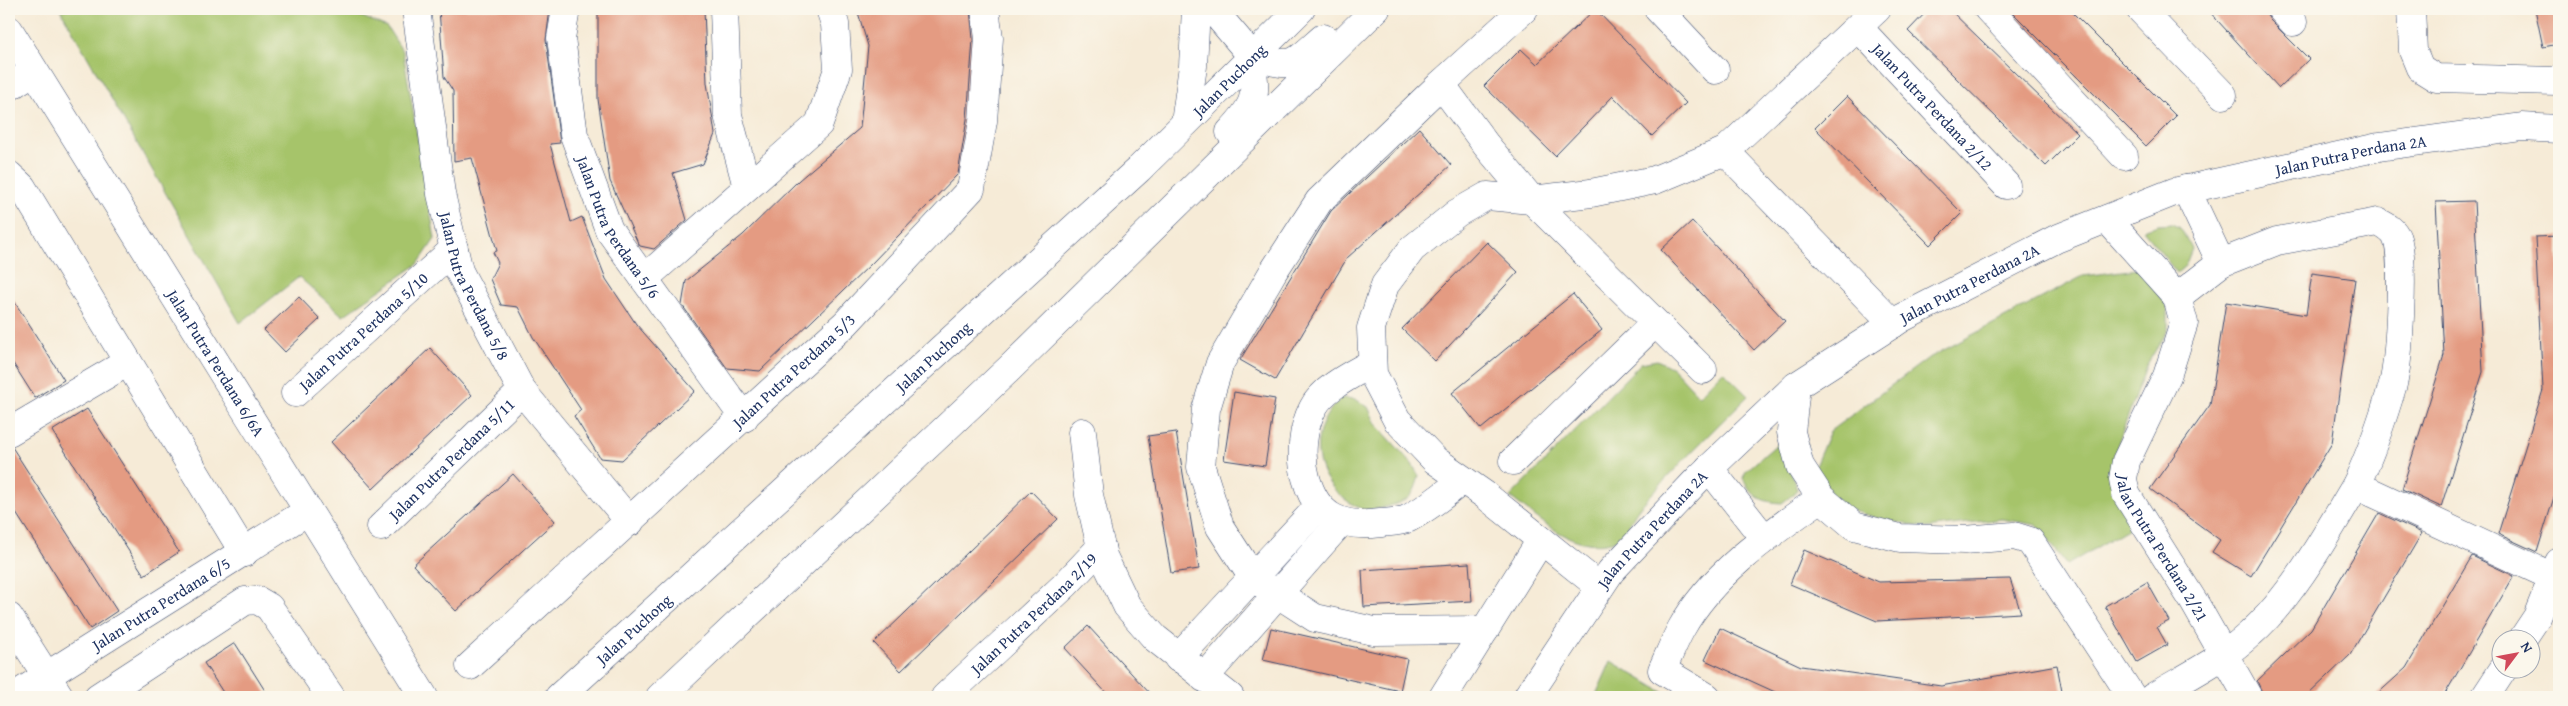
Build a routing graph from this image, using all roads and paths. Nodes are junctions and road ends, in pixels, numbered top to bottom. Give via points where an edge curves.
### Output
1 (416, 9) edge
2 (566, 9) edge
3 (724, 9) edge
4 (830, 9) edge
5 (985, 9) edge
6 (1196, 9) edge
7 (1212, 9) edge
8 (1301, 9) edge
9 (1356, 9) edge
10 (1376, 9) edge
11 (1524, 9) edge
12 (1658, 9) edge
13 (1988, 9) edge
14 (2140, 9) edge
15 (2411, 9) edge
16 (1868, 18) edge
17 (9, 30) edge
18 (1252, 56) junction
19 (1714, 70) dead end
20 (34, 71) junction
21 (2559, 81) edge
22 (1441, 84) junction
23 (9, 87) edge
24 (2223, 95) dead end
25 (1185, 123) junction
26 (2559, 129) edge
27 (1725, 151) junction
28 (2124, 156) dead end
29 (9, 175) edge
30 (2006, 185) dead end
31 (747, 187) junction
32 (2186, 189) junction
33 (1185, 195) junction
34 (1532, 200) junction
35 (2107, 219) junction
36 (454, 249) junction
37 (2221, 263) junction
38 (644, 279) junction
39 (2178, 297) junction
40 (1655, 323) junction
41 (1893, 324) junction
42 (128, 362) junction
43 (1372, 363) junction
44 (1703, 370) dead end
45 (1796, 386) junction
46 (522, 391) junction
47 (295, 393) dead end
48 (744, 418) junction
49 (9, 432) edge
50 (1082, 432) dead end
51 (1513, 461) dead end
52 (1709, 468) junction
53 (1463, 480) junction
54 (2356, 485) junction
55 (1821, 498) junction
56 (308, 511) junction
57 (1330, 514) junction
58 (630, 522) junction
59 (381, 527) dead end
60 (1764, 538) junction
61 (1541, 540) junction
62 (1101, 547) junction
63 (244, 553) junction
64 (2556, 569) edge
65 (1253, 578) junction
66 (1600, 587) junction
67 (1277, 593) junction
68 (9, 617) edge
69 (2530, 628) edge
70 (1485, 630) junction
71 (2224, 656) junction
72 (1178, 658) junction
73 (470, 666) dead end
74 (1204, 678) junction
75 (2497, 678) edge
76 (53, 687) edge
77 (13, 697) edge
78 (98, 697) edge
79 (331, 697) edge
80 (424, 697) edge
81 (559, 697) edge
82 (660, 697) edge
83 (945, 697) edge
84 (1230, 697) edge
85 (1443, 697) edge
86 (1527, 697) edge
87 (1707, 697) edge
88 (2132, 697) edge
89 (2153, 697) edge
90 (2248, 697) edge
91 (2485, 697) edge

1 - 36 street, Jalan Putra Perdana 5/8 via 441,194
2 - 38 street, Jalan Putra Perdana 5/6 via 561,38 574,135 608,230
3 - 31 street via 728,115
4 - 31 street via 835,24 838,69 819,124
5 - 48 street, Jalan Putra Perdana 5/3 via 990,38 984,121 971,189 846,323
6 - 25 street via 1194,66
7 - 18 street
8 - 18 street, Jalan Puchong
9 - 18 street via 1296,62 1283,65
10 - 33 street
11 - 22 street
12 - 19 street
13 - 28 street
14 - 24 street
15 - 21 street via 2413,51 2420,68 2436,78
16 - 27 street
16 - 30 street, Jalan Putra Perdana 2/12
17 - 20 street, Jalan Putra Perdana 6/6A
18 - 25 street, Jalan Puchong
18 - 33 street via 1256,90 1249,112 1194,172
20 - 23 street
20 - 56 street, Jalan Putra Perdana 6/6A
22 - 34 street
22 - 65 street via 1319,201 1220,364 1206,409 1202,467 1220,527
25 - 81 street, Jalan Puchong via 1139,169
26 - 32 street, Jalan Putra Perdana 2A via 2522,127 2379,146
27 - 34 street via 1655,180 1591,194
27 - 41 street
29 - 42 street via 22,188
31 - 38 street
32 - 35 street, Jalan Putra Perdana 2A
32 - 37 street
33 - 82 street via 1010,368
34 - 40 street
34 - 43 street via 1487,196 1457,213 1412,249 1385,285 1371,328
35 - 39 street
35 - 41 street, Jalan Putra Perdana 2A via 2056,239
36 - 46 street, Jalan Putra Perdana 5/8 via 459,271
36 - 47 street, Jalan Putra Perdana 5/10
37 - 39 street
37 - 54 street via 2276,241 2378,222 2389,228 2397,240 2401,285 2393,382
38 - 48 street, Jalan Putra Perdana 5/6
39 - 71 street, Jalan Putra Perdana 2/21 via 2184,323 2167,376 2126,461 2123,479 2126,494
40 - 44 street
40 - 51 street
41 - 45 street, Jalan Putra Perdana 2A
42 - 49 street
42 - 63 street
43 - 53 street via 1373,374 1397,420 1435,460
43 - 57 street via 1337,383 1313,407 1304,436 1303,467 1311,496
45 - 52 street, Jalan Putra Perdana 2A
45 - 55 street via 1791,432 1800,466
46 - 58 street, Jalan Putra Perdana 5/8
46 - 59 street, Jalan Putra Perdana 5/11
48 - 58 street, Jalan Putra Perdana 5/3
50 - 62 street via 1089,495
52 - 60 street
52 - 66 street, Jalan Putra Perdana 2A via 1611,571
53 - 57 street via 1405,519 1368,525
53 - 61 street
54 - 64 street
54 - 71 street via 2276,609
55 - 60 street
55 - 88 street via 1854,526 1900,538 1964,540 2014,536 2030,541
56 - 63 street, Jalan Putra Perdana 6/5
56 - 80 street, Jalan Putra Perdana 6/6A
57 - 65 street
57 - 67 street
58 - 73 street, Jalan Putra Perdana 5/3
60 - 87 street via 1718,579 1682,627 1662,670
61 - 66 street
61 - 70 street
62 - 72 street via 1127,606
62 - 83 street, Jalan Putra Perdana 2/19
63 - 76 street, Jalan Putra Perdana 6/5
64 - 69 street
65 - 67 street
65 - 72 street
66 - 86 street, Jalan Putra Perdana 2A
67 - 70 street via 1315,618 1374,631
67 - 74 street
68 - 76 street
70 - 85 street
71 - 89 street
71 - 90 street, Jalan Putra Perdana 2/21
72 - 74 street
74 - 84 street
75 - 91 street
76 - 77 street, Jalan Putra Perdana 6/5
78 - 79 street via 244,600 257,600 269,607

